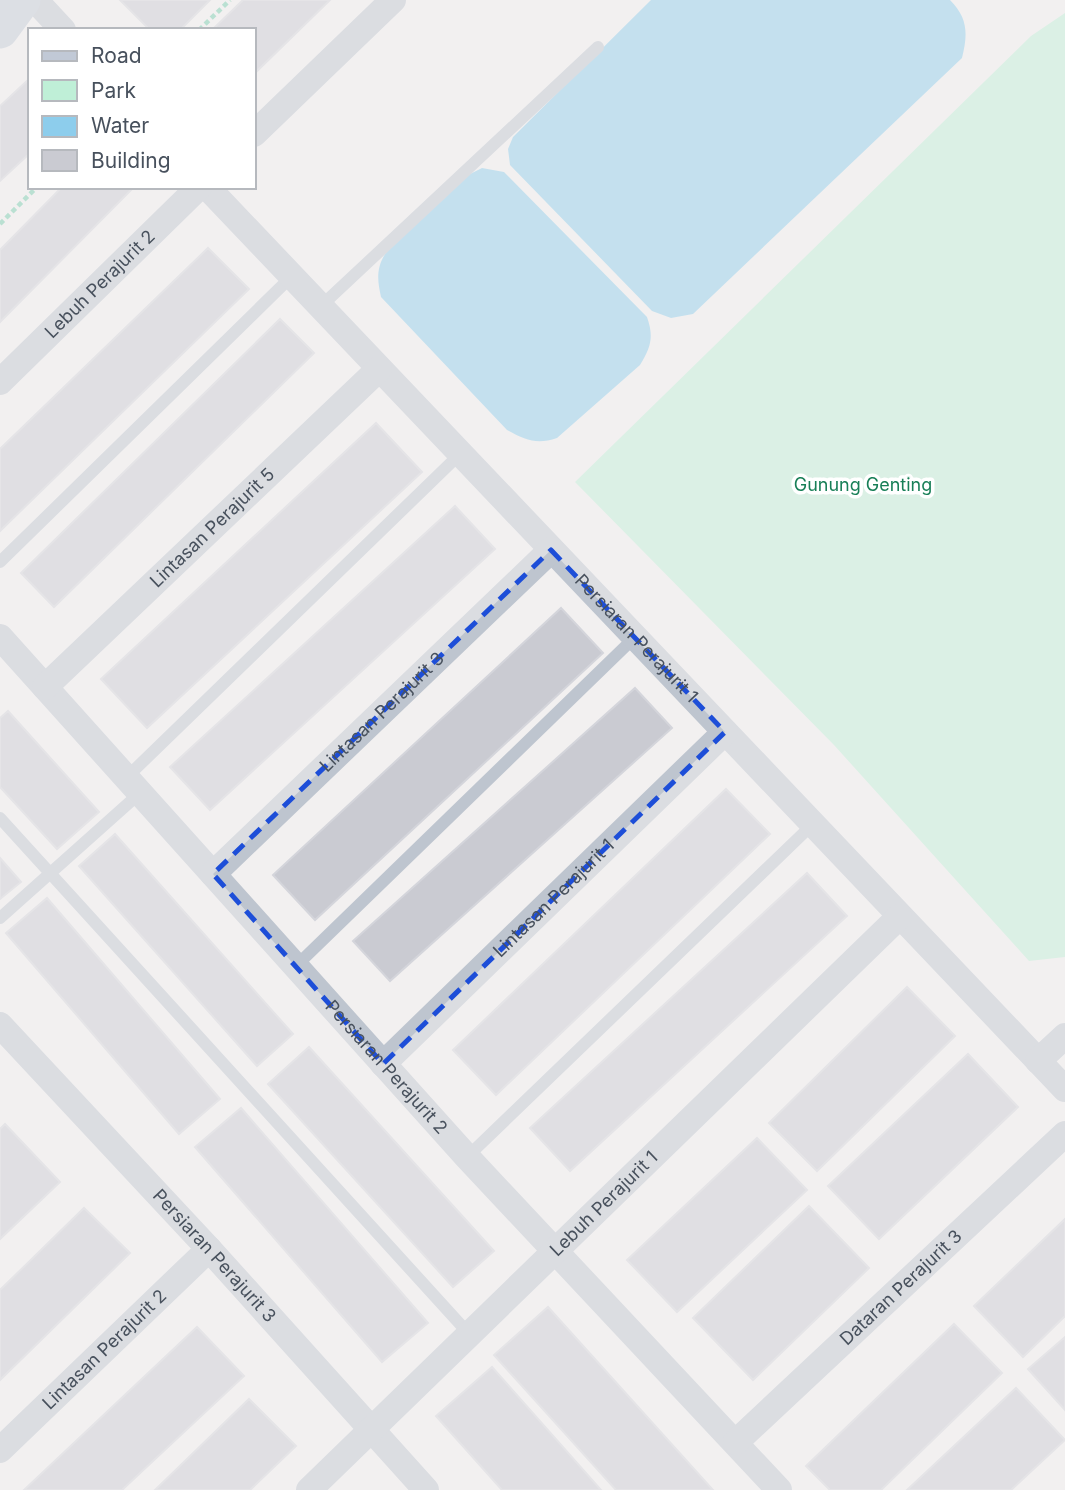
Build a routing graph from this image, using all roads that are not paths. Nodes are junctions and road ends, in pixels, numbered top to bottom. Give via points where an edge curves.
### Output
1 (15, 0) edge
2 (22, 0) edge
3 (35, 0) edge
4 (393, 0) edge
5 (0, 10) edge
6 (61, 28) edge
7 (0, 30) edge
8 (598, 47) dead end
9 (256, 132) edge
10 (197, 189) edge
11 (209, 189) edge
12 (291, 277) junction
13 (319, 307) junction
14 (379, 369) junction
15 (0, 382) edge
16 (460, 454) junction
17 (551, 550) junction
18 (0, 562) edge
19 (0, 636) edge
20 (634, 638) junction
21 (45, 687) junction
22 (725, 732) junction
23 (133, 785) junction
24 (0, 818) edge
25 (813, 824) junction
26 (50, 874) junction
27 (213, 874) junction
28 (899, 917) junction
29 (0, 918) edge
30 (296, 967) junction
31 (1065, 1035) edge
32 (4, 1037) edge
33 (1038, 1062) junction
34 (383, 1064) junction
35 (1065, 1089) edge
36 (1065, 1135) edge
37 (467, 1157) junction
38 (209, 1249) junction
39 (553, 1250) junction
40 (470, 1335) junction
41 (372, 1428) junction
42 (736, 1442) junction
43 (0, 1450) edge
44 (309, 1490) edge
45 (426, 1490) edge
46 (779, 1490) edge

1 - 5 street
2 - 7 street
3 - 6 street
4 - 9 street
8 - 13 lane
10 - 15 street, Lebuh Perajurit 2
11 - 12 street, Persiaran Perajurit 1
12 - 13 street, Persiaran Perajurit 1
12 - 18 lane
13 - 14 street, Persiaran Perajurit 1
14 - 16 street, Persiaran Perajurit 1
14 - 21 street, Lintasan Perajurit 5
16 - 17 street, Persiaran Perajurit 1
16 - 23 lane
17 - 20 street, Persiaran Perajurit 1
17 - 27 street, Lintasan Perajurit 3
19 - 21 street, Persiaran Perajurit 2
20 - 22 street, Persiaran Perajurit 1
20 - 30 lane
21 - 23 street, Persiaran Perajurit 2
22 - 25 street, Persiaran Perajurit 1
22 - 34 street, Lintasan Perajurit 1
23 - 26 lane
23 - 27 street, Persiaran Perajurit 2
24 - 26 lane
25 - 28 street, Persiaran Perajurit 1
25 - 37 lane
26 - 29 lane
26 - 40 lane
27 - 30 street, Persiaran Perajurit 2
28 - 33 street, Persiaran Perajurit 1
28 - 39 street, Lebuh Perajurit 1
30 - 34 street, Persiaran Perajurit 2
31 - 33 street
32 - 38 street, Persiaran Perajurit 3
33 - 35 street, Persiaran Perajurit 1
34 - 37 street, Persiaran Perajurit 2
36 - 42 street, Dataran Perajurit 3
37 - 39 street, Persiaran Perajurit 2
38 - 41 street, Persiaran Perajurit 3
38 - 43 street, Lintasan Perajurit 2
39 - 40 street, Lebuh Perajurit 1
39 - 42 street, Persiaran Perajurit 2
40 - 41 street, Lebuh Perajurit 1
41 - 44 street, Lebuh Perajurit 1
41 - 45 street, Persiaran Perajurit 3
42 - 46 street, Persiaran Perajurit 2

